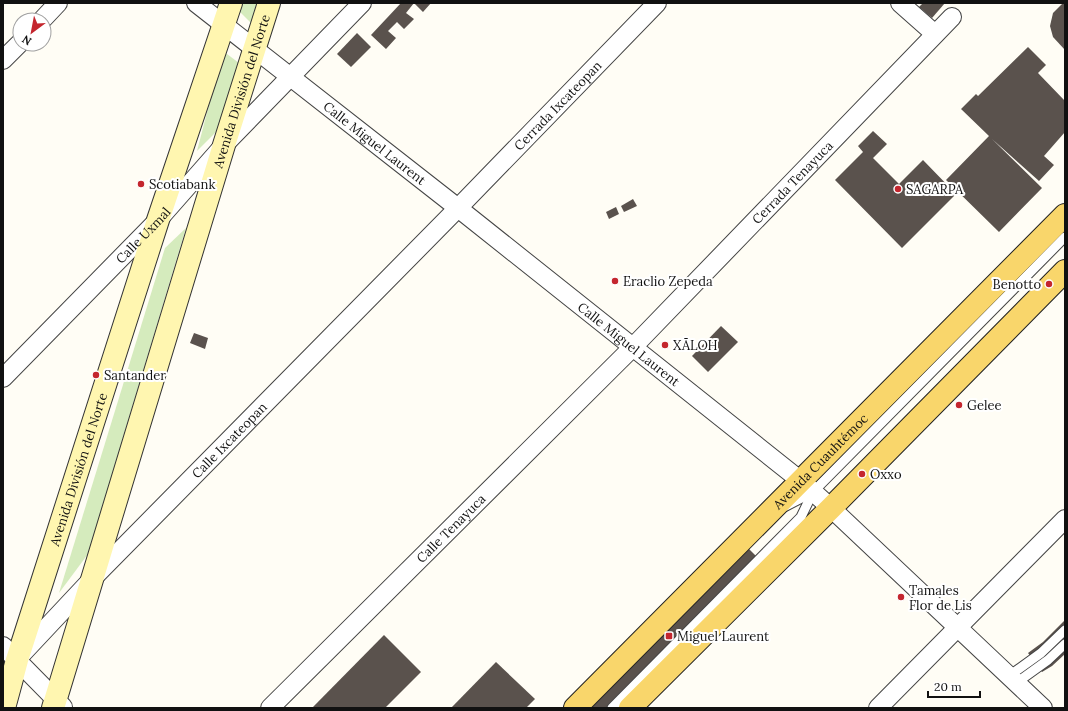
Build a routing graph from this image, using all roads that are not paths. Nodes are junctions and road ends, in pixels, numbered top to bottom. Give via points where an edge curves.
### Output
1 (58, 3) edge
2 (196, 3) edge
3 (231, 3) edge
4 (269, 3) edge
5 (362, 3) edge
6 (657, 3) edge
7 (900, 3) edge
8 (50, 12) edge
9 (952, 17) dead end
10 (224, 26) junction
11 (935, 34) junction
12 (255, 49) junction
13 (12, 51) edge
14 (3, 60) edge
15 (291, 78) junction
16 (224, 145) junction
17 (458, 208) junction
18 (1065, 215) edge
19 (158, 220) junction
20 (1065, 237) edge
21 (1065, 271) edge
22 (632, 348) junction
23 (3, 378) edge
24 (807, 486) junction
25 (831, 508) junction
26 (1065, 519) edge
27 (94, 577) junction
28 (958, 627) junction
29 (1065, 630) edge
30 (1065, 644) edge
31 (8, 660) edge
32 (1013, 679) junction
33 (57, 705) edge
34 (4, 708) edge
35 (270, 708) edge
36 (575, 708) edge
37 (583, 708) edge
38 (612, 708) edge
39 (630, 708) edge
40 (878, 708) edge
41 (1043, 708) edge

1 - 8 street
2 - 10 street, Calle Miguel Laurent
3 - 10 main road, Avenida División del Norte
4 - 12 main road, Avenida División del Norte
5 - 15 street, Calle Uxmal
6 - 17 street, Cerrada Ixcateopan
7 - 11 street
9 - 11 street, Cerrada Tenayuca
10 - 12 street, Calle Miguel Laurent
10 - 19 main road, Avenida División del Norte
11 - 22 street, Cerrada Tenayuca
12 - 15 street, Calle Miguel Laurent
12 - 16 main road, Avenida División del Norte
13 - 14 street
15 - 16 street, Calle Uxmal
15 - 17 street, Calle Miguel Laurent
16 - 19 street, Calle Uxmal
16 - 27 main road, Avenida División del Norte
17 - 22 street, Calle Miguel Laurent
17 - 27 street, Calle Ixcateopan
18 - 24 main road, Avenida Cuauhtémoc
19 - 23 street, Calle Uxmal
19 - 31 main road, Avenida División del Norte
20 - 24 lane
21 - 25 main road
22 - 24 street, Calle Miguel Laurent
22 - 35 street, Calle Tenayuca
24 - 25 street, Calle Miguel Laurent
24 - 36 main road, Avenida Cuauhtémoc
24 - 37 lane
24 - 38 lane via 801,517
25 - 28 street, Calle Miguel Laurent
25 - 39 main road
26 - 28 street
27 - 31 street, Calle Ixcateopan
27 - 33 main road, Avenida División del Norte
28 - 32 street, Calle Miguel Laurent
28 - 40 street
29 - 32 lane
30 - 32 lane via 1048,660
31 - 33 street
31 - 34 main road, Avenida División del Norte
32 - 41 street, Calle Miguel Laurent

